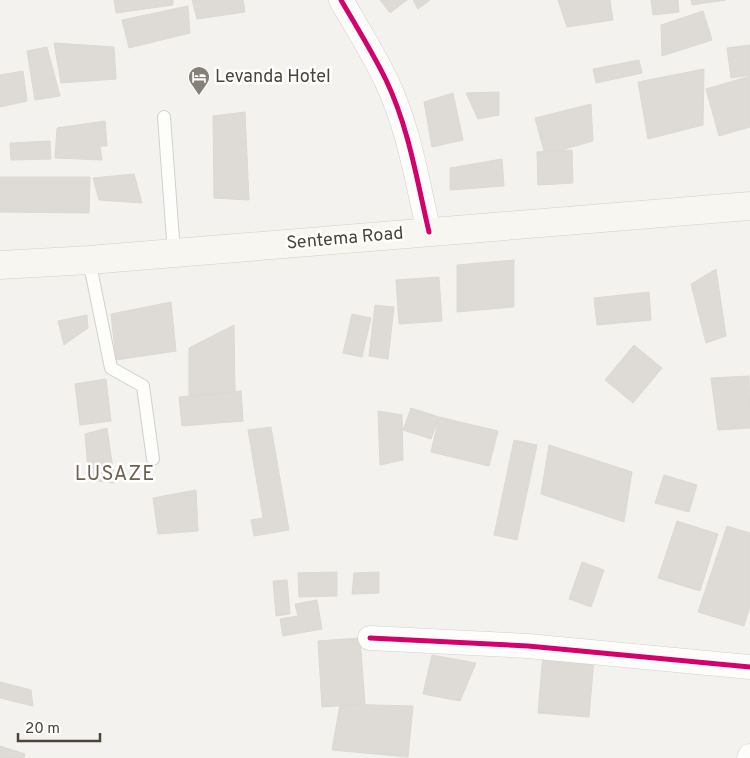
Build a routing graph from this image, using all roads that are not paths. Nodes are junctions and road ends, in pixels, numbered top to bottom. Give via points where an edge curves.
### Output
1 (340, 0) edge
2 (164, 117) dead end
3 (750, 206) edge
4 (429, 232) junction
5 (174, 253) junction
6 (89, 260) junction
7 (0, 265) edge
8 (153, 459) dead end
9 (370, 638) dead end
10 (750, 667) edge

1 - 4 street via 386,80 398,109 408,138
2 - 5 lane
3 - 4 main road, Sentema Road
4 - 5 main road, Sentema Road
5 - 6 main road, Sentema Road
6 - 7 main road, Sentema Road
6 - 8 lane via 111,368 143,386
9 - 10 street via 528,646

